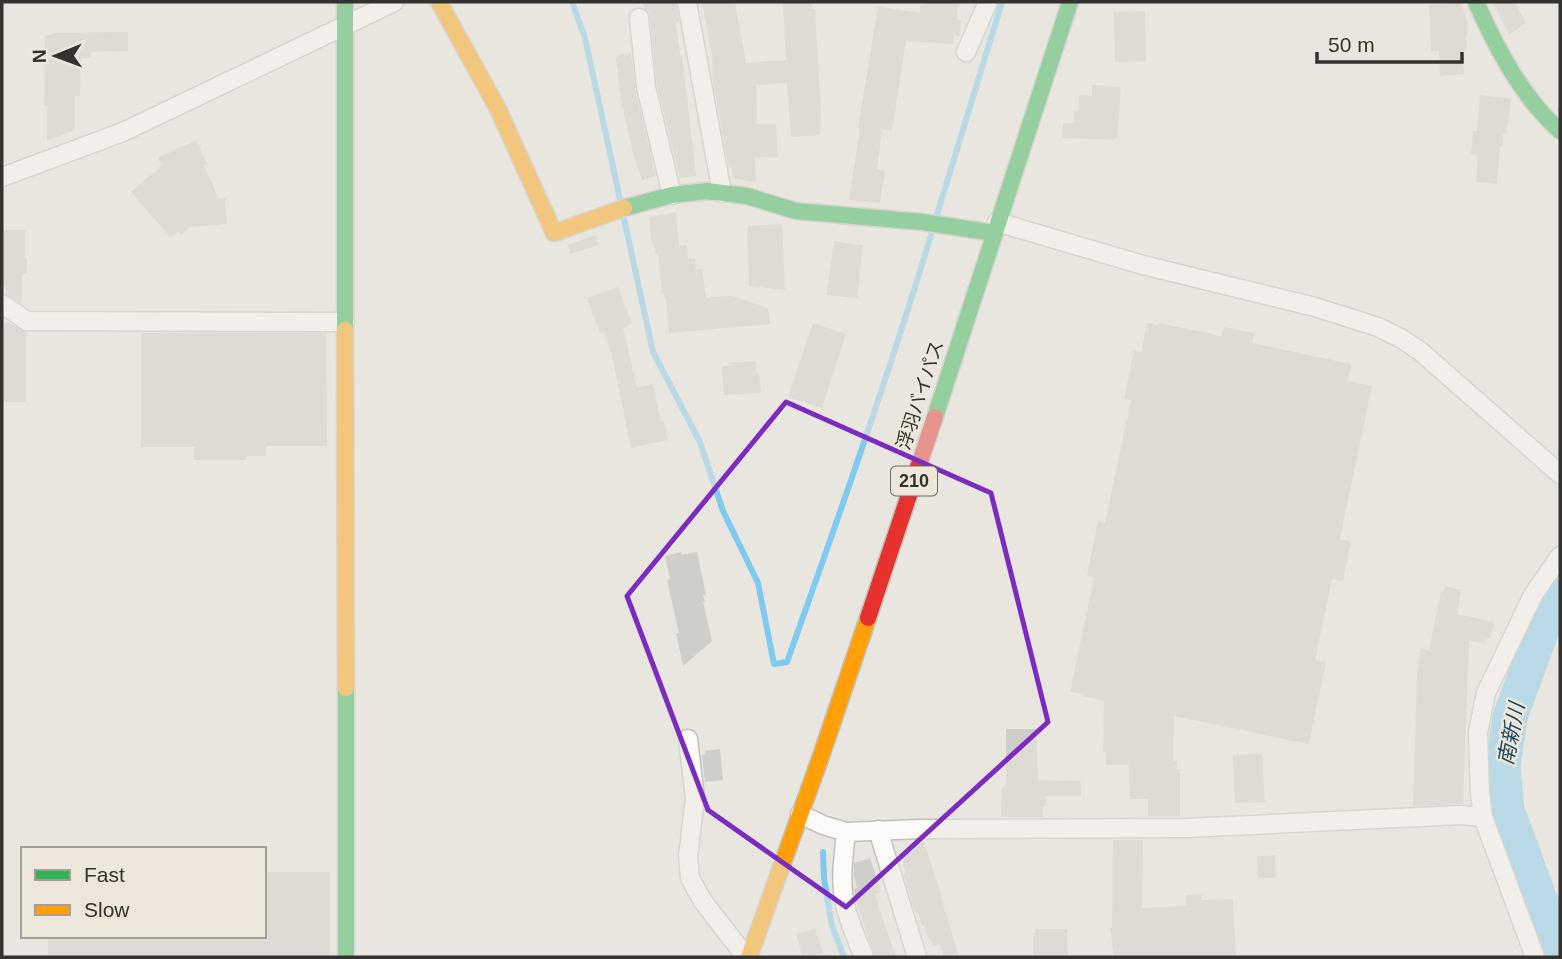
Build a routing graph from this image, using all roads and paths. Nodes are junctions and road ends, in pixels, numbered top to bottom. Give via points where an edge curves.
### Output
1 (345, 2) edge
2 (394, 2) edge
3 (439, 2) edge
4 (687, 2) edge
5 (988, 2) edge
6 (1070, 2) edge
7 (1476, 2) edge
8 (639, 18) dead end
9 (346, 24) junction
10 (966, 51) dead end
11 (1560, 131) edge
12 (2, 177) edge
13 (722, 193) junction
14 (673, 195) junction
15 (995, 228) junction
16 (2, 304) edge
17 (345, 322) junction
18 (1560, 474) edge
19 (1560, 555) edge
20 (688, 739) dead end
21 (800, 814) junction
22 (1483, 817) junction
23 (878, 830) junction
24 (846, 832) junction
25 (346, 957) edge
26 (748, 957) edge
27 (864, 957) edge
28 (917, 957) edge
29 (1535, 957) edge

1 - 9 main road
2 - 9 street
3 - 14 main road via 498,109 554,233 623,207
4 - 13 street
5 - 10 street
6 - 15 main road, 浮羽バイパス / 210
7 - 11 main road via 1510,69
8 - 14 street via 646,87
9 - 12 street via 123,132
9 - 17 main road
13 - 14 main road
13 - 15 main road via 796,211
15 - 18 street via 1315,307 1378,327 1420,351
15 - 21 main road, 浮羽バイパス / 210
16 - 17 street via 27,321
17 - 25 main road
19 - 22 street via 1533,595 1486,694 1478,732
20 - 26 street via 695,797 690,878
21 - 24 street
21 - 26 main road, 浮羽バイパス / 210
22 - 23 street via 1187,828
22 - 29 street
23 - 24 street
23 - 28 street
24 - 27 street via 844,901

